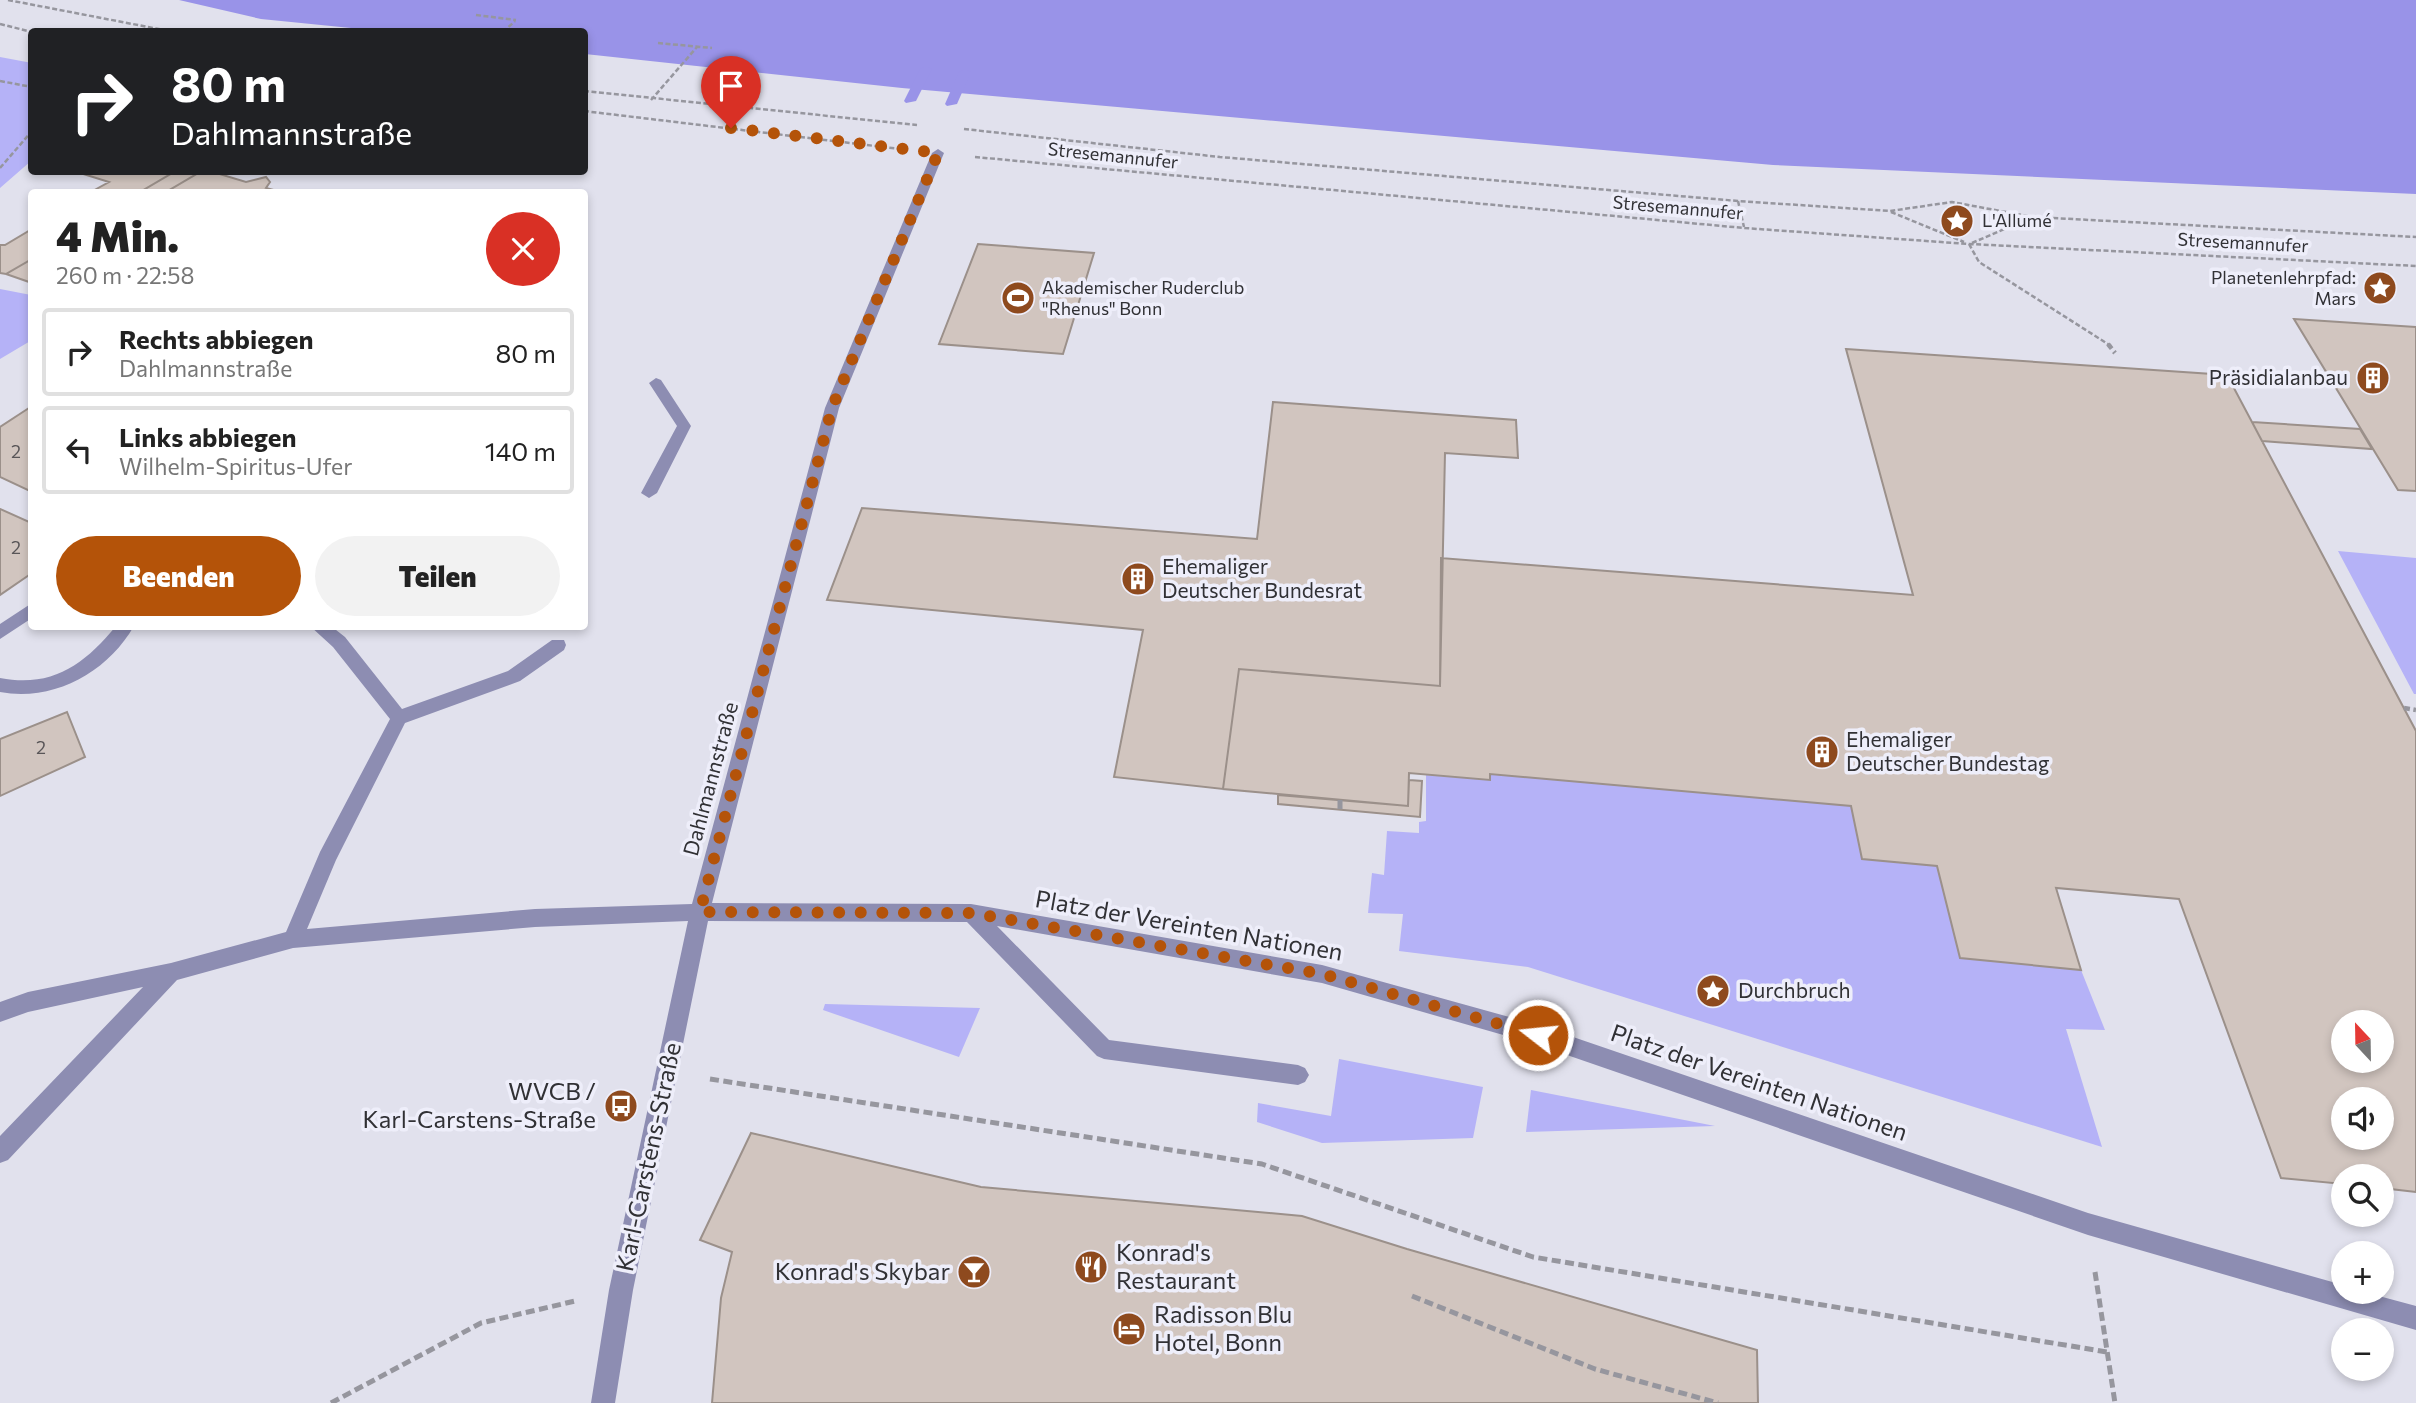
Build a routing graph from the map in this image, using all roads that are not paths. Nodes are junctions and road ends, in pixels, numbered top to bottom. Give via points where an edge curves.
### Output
1 (938, 153) road end
2 (656, 383) dead end
3 (649, 493) dead end
4 (28, 612) edge
5 (123, 630) edge
6 (323, 630) edge
7 (0, 633) edge
8 (558, 645) dead end
9 (0, 685) edge
10 (398, 718) junction
11 (700, 912) junction
12 (971, 913) junction
13 (293, 939) junction
14 (171, 972) junction
15 (0, 1012) edge
16 (1298, 1075) dead end
17 (0, 1152) edge
18 (2416, 1318) edge
19 (603, 1403) edge

1 - 11 street, Dahlmannstraße via 832,408
2 - 3 street via 684,426
4 - 7 street
5 - 9 street via 99,658 57,683 13,689
6 - 10 street via 339,642
8 - 10 street via 514,676
10 - 13 street via 327,858
11 - 12 street, Platz der Vereinten Nationen
11 - 13 street via 535,918
11 - 19 street, Karl-Carstens-Straße via 621,1290
12 - 16 street via 1104,1049
12 - 18 street, Platz der Vereinten Nationen via 1322,974 1538,1035 2088,1224
13 - 14 street
14 - 15 street
14 - 17 street

